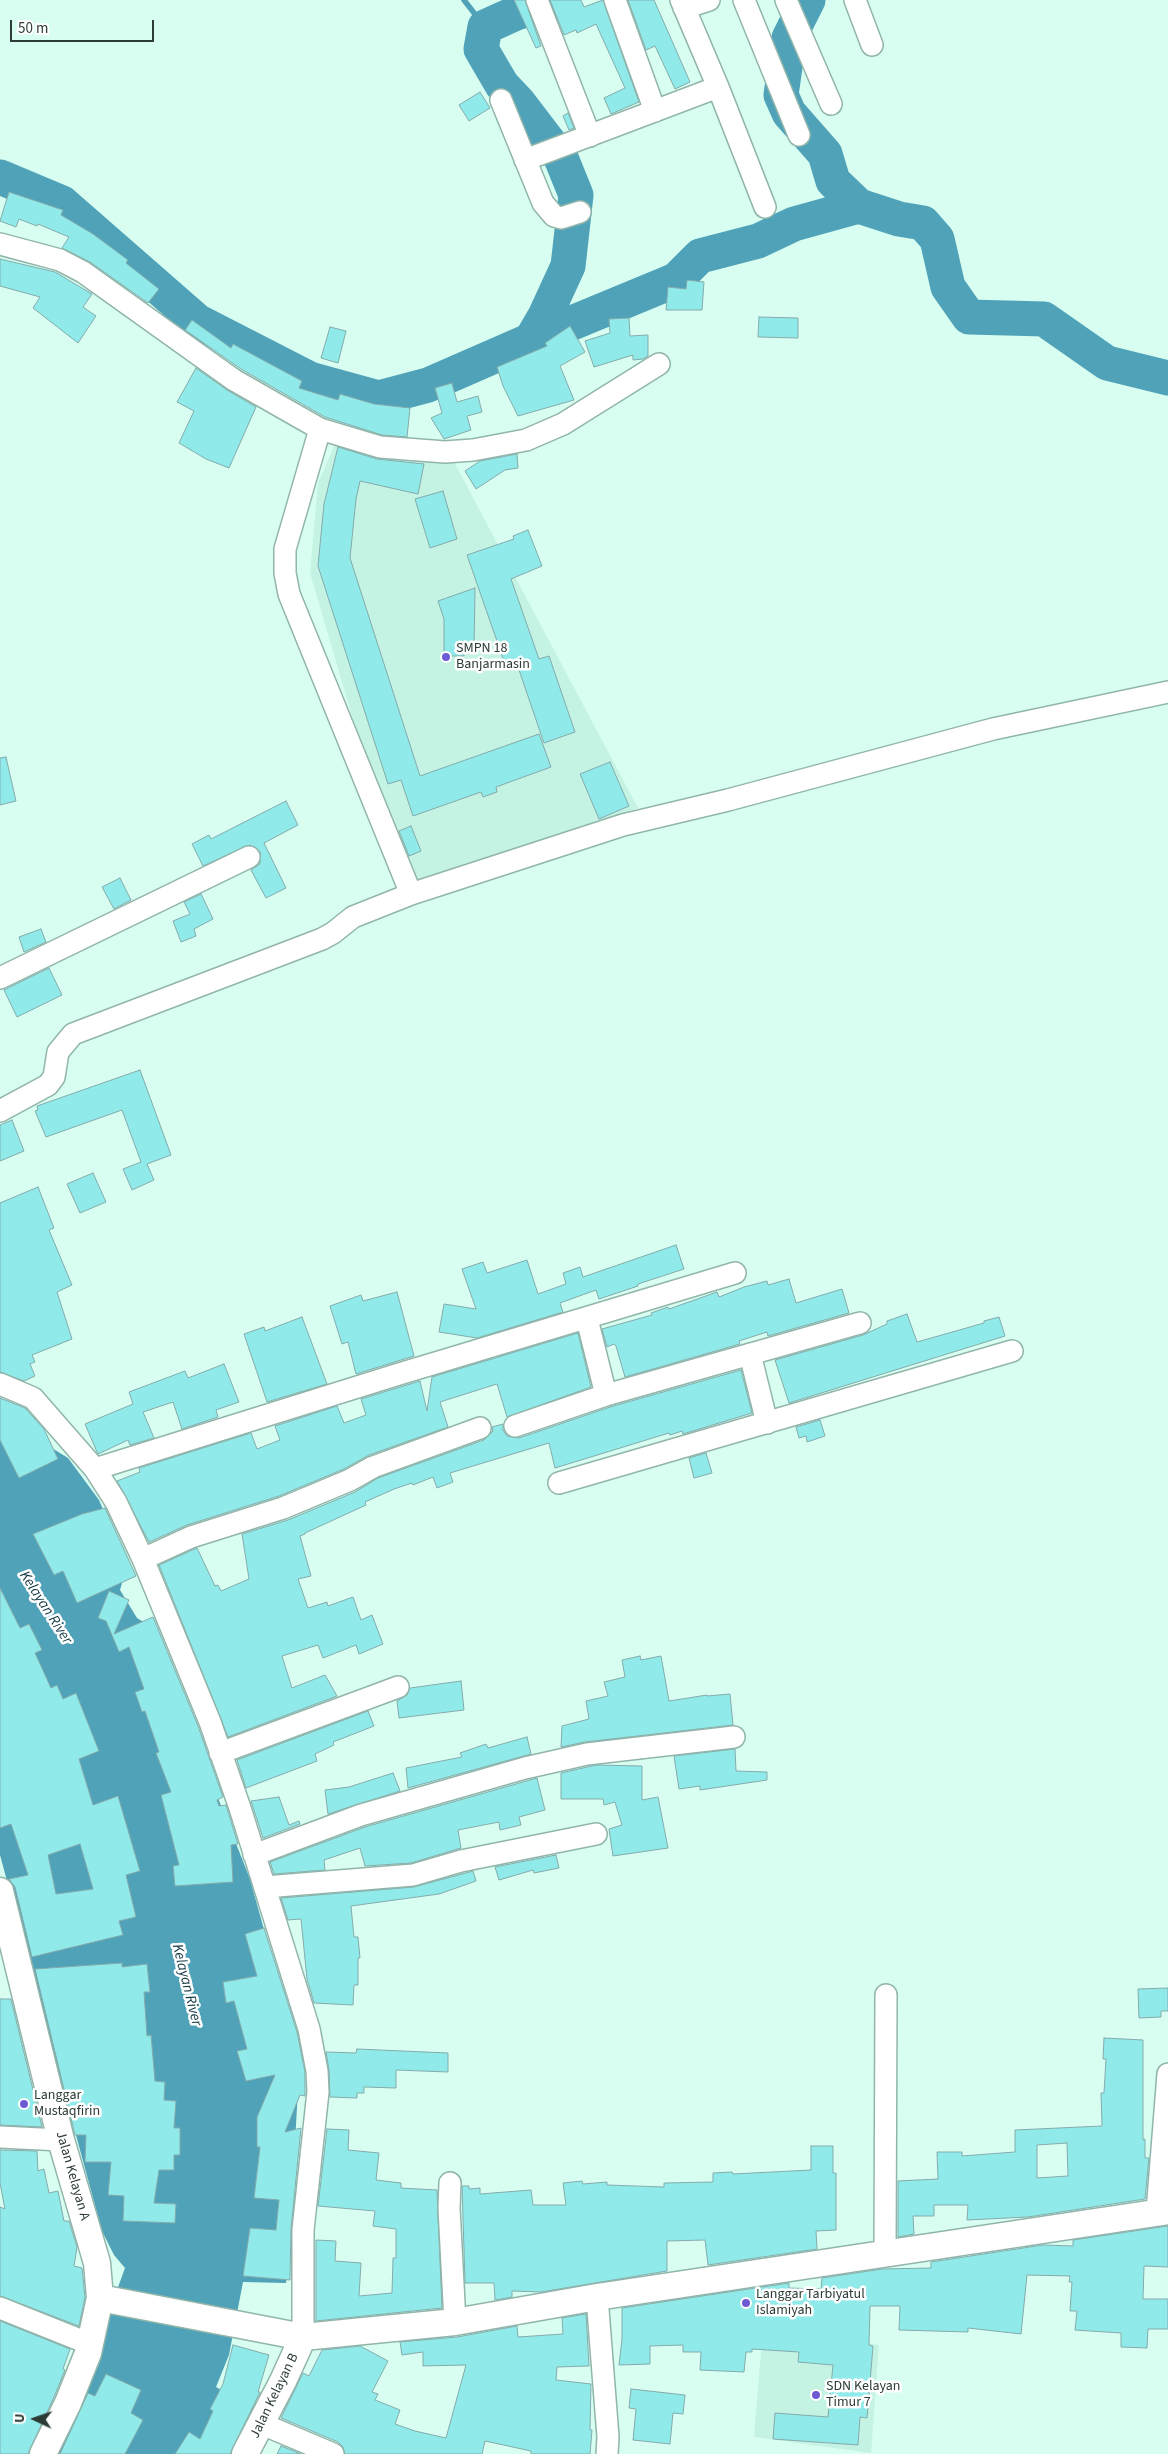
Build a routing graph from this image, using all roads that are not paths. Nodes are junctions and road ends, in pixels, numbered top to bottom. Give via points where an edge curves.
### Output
1 (537, 0) edge
2 (615, 0) edge
3 (709, 0) edge
4 (744, 0) edge
5 (786, 0) edge
6 (855, 0) edge
7 (682, 4) edge
8 (872, 45) dead end
9 (718, 86) junction
10 (501, 100) dead end
11 (831, 104) dead end
12 (655, 111) junction
13 (799, 135) dead end
14 (590, 136) junction
15 (525, 160) junction
16 (765, 206) dead end
17 (580, 212) dead end
18 (0, 244) edge
19 (659, 364) dead end
20 (320, 429) junction
21 (1168, 692) edge
22 (249, 857) dead end
23 (411, 894) junction
24 (0, 978) edge
25 (0, 1111) edge
26 (735, 1273) dead end
27 (587, 1319) junction
28 (860, 1323) dead end
29 (1012, 1351) dead end
30 (750, 1354) junction
31 (0, 1384) edge
32 (606, 1395) junction
33 (767, 1422) junction
34 (514, 1426) dead end
35 (480, 1428) dead end
36 (95, 1469) junction
37 (559, 1482) dead end
38 (143, 1559) junction
39 (398, 1687) dead end
40 (734, 1737) dead end
41 (220, 1754) junction
42 (596, 1834) dead end
43 (254, 1855) junction
44 (265, 1887) junction
45 (0, 1891) edge
46 (6, 1940) edge
47 (886, 1995) dead end
48 (1168, 2074) edge
49 (0, 2136) edge
50 (62, 2140) junction
51 (450, 2183) dead end
52 (1162, 2212) edge
53 (886, 2253) junction
54 (597, 2297) junction
55 (100, 2298) junction
56 (0, 2308) edge
57 (455, 2322) junction
58 (292, 2335) junction
59 (90, 2344) junction
60 (262, 2424) junction
61 (42, 2454) edge
62 (246, 2454) edge
63 (333, 2454) edge
64 (607, 2454) edge

1 - 14 street
2 - 12 street
3 - 7 street
4 - 13 street
5 - 11 street
6 - 8 street
7 - 9 street
9 - 12 street
9 - 16 street
10 - 15 street
12 - 14 street
14 - 15 street
15 - 17 street via 543,203 554,216 561,218
18 - 20 street via 60,260 82,272 234,380
19 - 20 street via 563,424 505,446 472,450 412,450 380,447
20 - 23 street via 285,549 289,594
21 - 23 street via 993,729 623,825
22 - 24 street
23 - 25 street via 353,917 322,939 73,1034 58,1052 54,1077 48,1085
26 - 27 street
27 - 32 street
27 - 36 street
28 - 30 street
29 - 33 street
30 - 32 street
30 - 33 street
31 - 36 street via 33,1398
32 - 34 street
33 - 37 street
35 - 38 street via 374,1467 283,1508 191,1537
36 - 38 street via 116,1502
38 - 41 street
39 - 41 street
40 - 43 street via 587,1754 526,1768 361,1815
41 - 43 street
42 - 44 street via 461,1861 414,1875
43 - 44 street
44 - 58 street via 309,2029 318,2092 301,2181 303,2230
45 - 46 street, Jalan Kelayan A
46 - 50 street, Jalan Kelayan A
47 - 53 street
48 - 52 street
49 - 50 street
50 - 55 street, Jalan Kelayan A via 76,2172 97,2263
51 - 57 street via 449,2226
52 - 53 street
53 - 54 street
54 - 57 street
54 - 64 street
55 - 58 street
55 - 59 street, Jalan Kelayan A
56 - 59 street
57 - 58 street
58 - 60 street, Jalan Kelayan B
59 - 61 street, Jalan Kelayan A via 68,2403
60 - 62 street, Jalan Kelayan B
60 - 63 street

